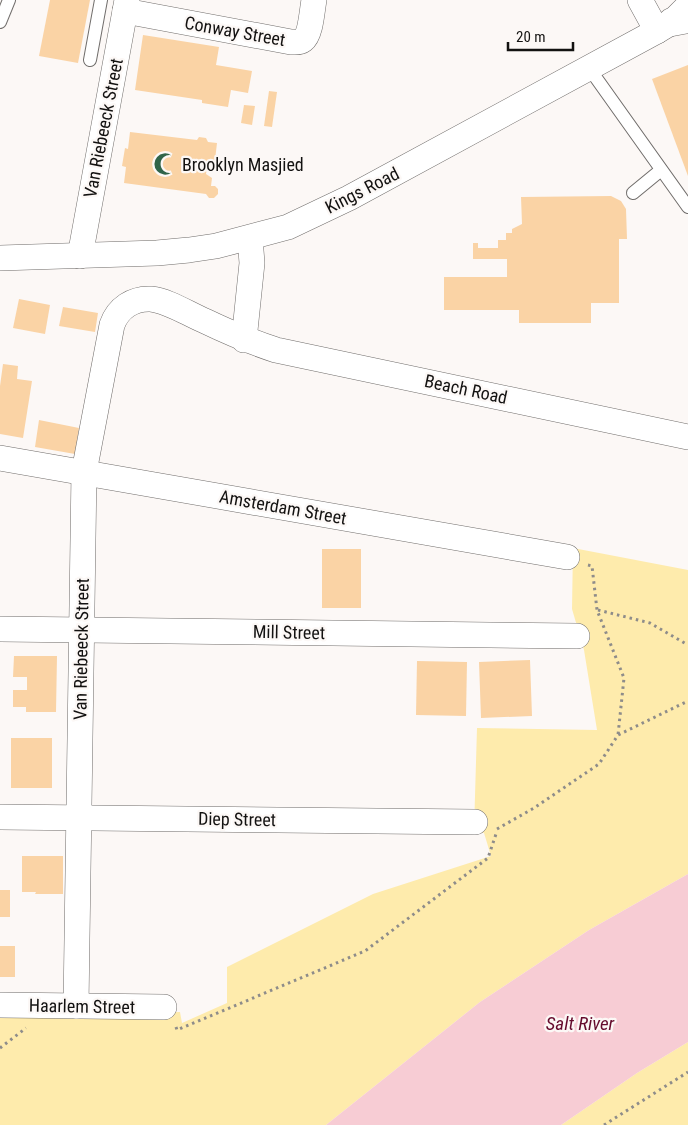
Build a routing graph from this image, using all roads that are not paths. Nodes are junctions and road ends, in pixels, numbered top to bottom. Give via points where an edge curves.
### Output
1 (9, 0) edge
2 (101, 0) edge
3 (314, 0) edge
4 (640, 0) edge
5 (126, 5) edge
6 (676, 20) edge
7 (0, 22) edge
8 (90, 60) dead end
9 (588, 68) junction
10 (661, 170) junction
11 (632, 193) dead end
12 (688, 207) edge
13 (250, 238) junction
14 (80, 256) junction
15 (0, 258) edge
16 (131, 303) joint
17 (244, 340) junction
18 (688, 437) edge
19 (0, 458) edge
20 (84, 472) junction
21 (567, 557) road end
22 (0, 629) edge
23 (80, 629) junction
24 (577, 636) dead end
25 (0, 817) edge
26 (78, 818) junction
27 (486, 826) road end
28 (0, 1005) edge
29 (76, 1006) junction
30 (164, 1007) road end

1 - 7 lane
2 - 8 lane
3 - 5 street, Conway Street via 308,33 300,42
4 - 6 street
5 - 14 street, Van Riebeeck Street
6 - 9 street, Kings Road
9 - 10 lane
9 - 13 street, Kings Road via 349,198 288,226
10 - 11 lane
10 - 12 lane
13 - 14 street, Kings Road via 189,250
13 - 17 street via 252,263
14 - 15 street, Kings Road
16 - 17 street, Beach Road via 148,299 165,303
16 - 20 street, Van Riebeeck Street via 119,312 112,324
17 - 18 street, Beach Road via 276,350
19 - 20 street, Amsterdam Street
20 - 21 street, Amsterdam Street
20 - 23 street, Van Riebeeck Street
22 - 23 street, Mill Street
23 - 24 street, Mill Street
23 - 26 street, Van Riebeeck Street
25 - 26 street, Diep Street
26 - 27 street, Diep Street
26 - 29 street, Van Riebeeck Street
28 - 29 street, Haarlem Street
29 - 30 street, Haarlem Street

